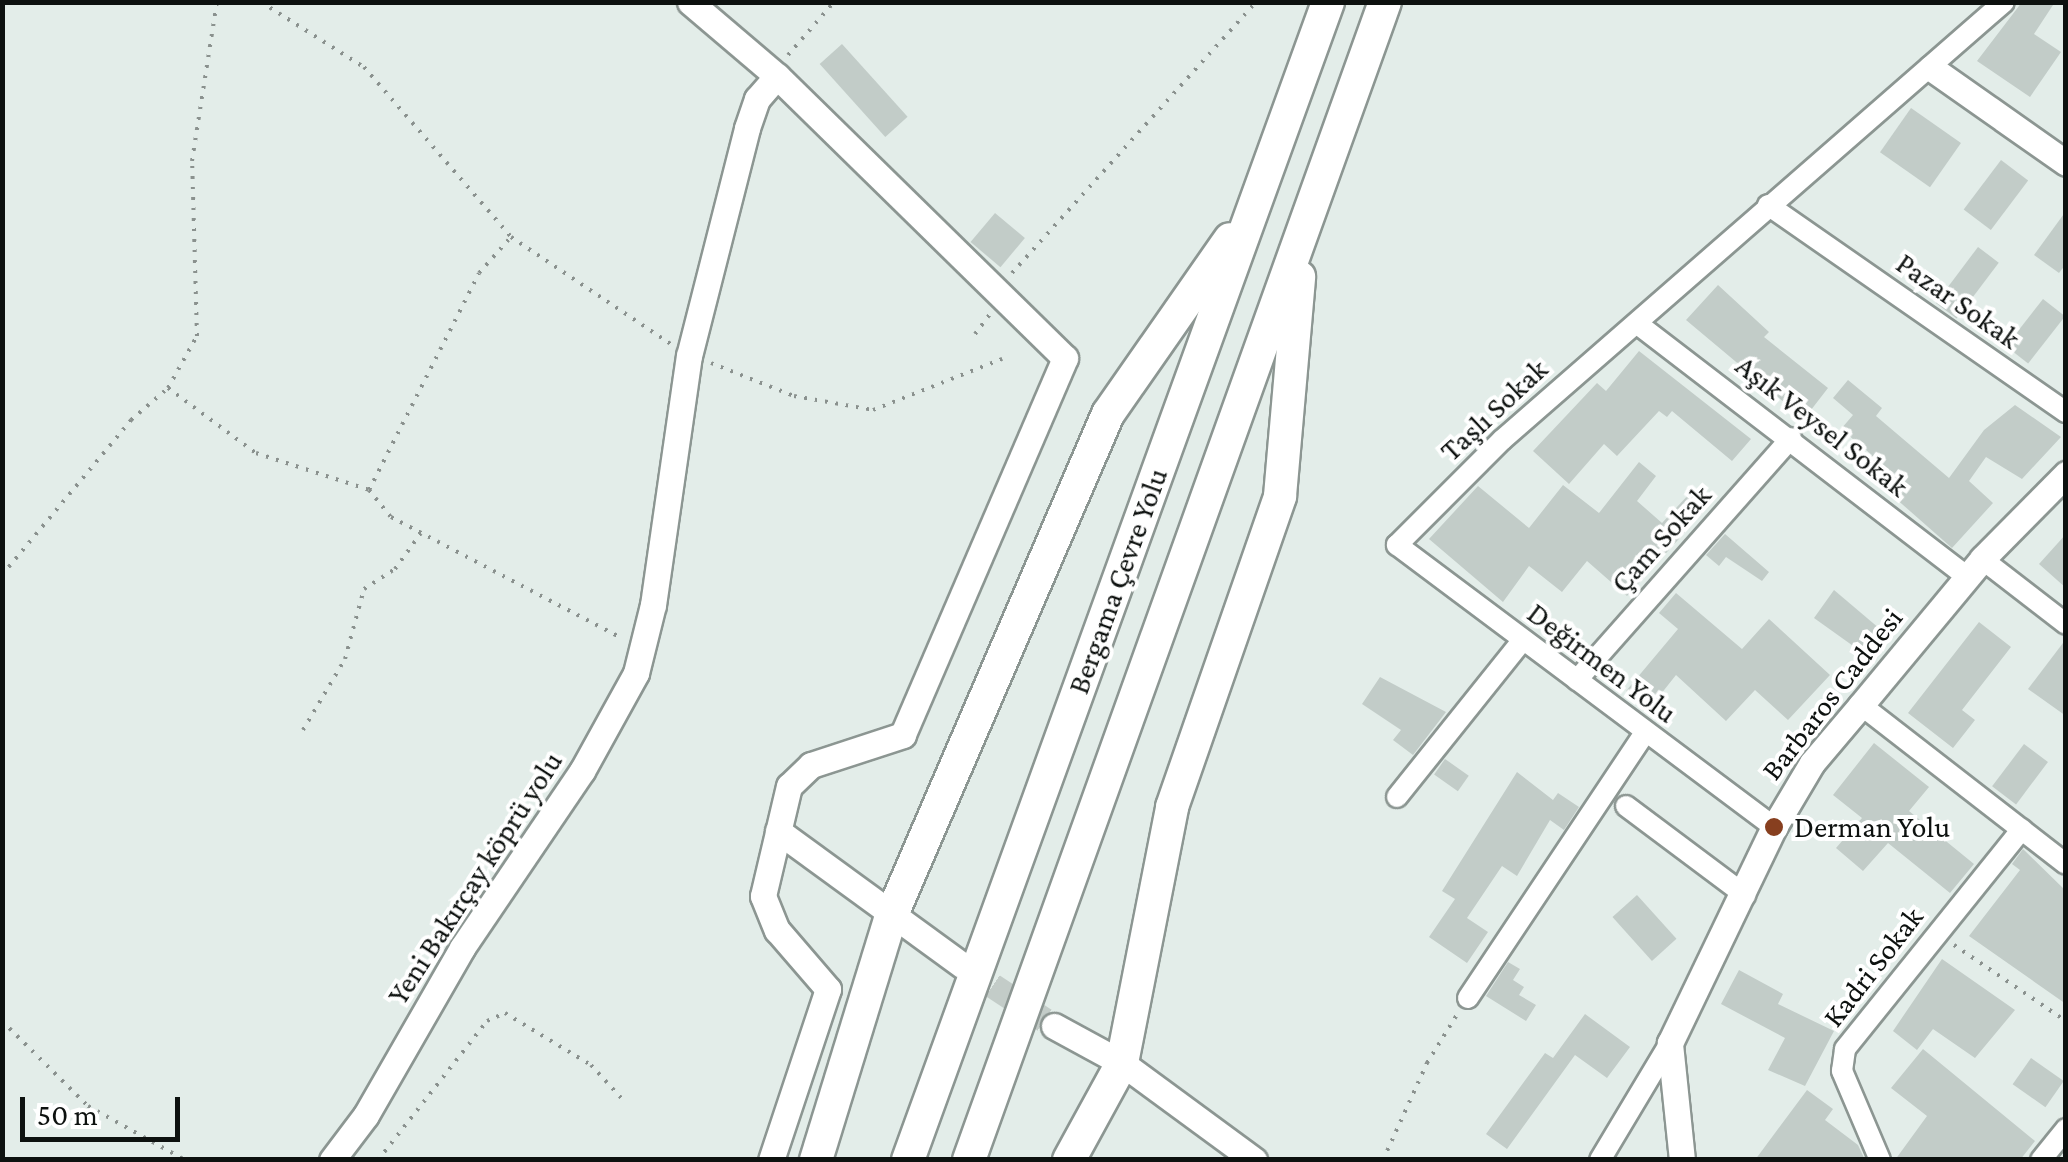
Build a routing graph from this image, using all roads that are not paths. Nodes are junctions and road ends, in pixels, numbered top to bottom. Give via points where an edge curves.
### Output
1 (690, 2) edge
2 (1328, 2) edge
3 (1385, 2) edge
4 (2004, 2) edge
5 (1931, 68) junction
6 (777, 76) junction
7 (2066, 163) edge
8 (1255, 202) junction
9 (1768, 205) junction
10 (1304, 229) junction
11 (1638, 325) junction
12 (2066, 412) edge
13 (1791, 438) junction
14 (2066, 474) edge
15 (1397, 546) joint
16 (1975, 568) junction
17 (2066, 624) edge
18 (1522, 641) junction
19 (1576, 680) junction
20 (1861, 704) junction
21 (1645, 733) junction
22 (1396, 797) dead end
23 (1626, 806) dead end
24 (1774, 827) junction
25 (2022, 829) junction
26 (778, 832) junction
27 (2066, 864) edge
28 (1745, 896) junction
29 (890, 918) junction
30 (962, 965) tunnel mouth
31 (1468, 998) road end
32 (1054, 1026) tunnel mouth
33 (1670, 1042) junction
34 (1122, 1062) junction
35 (2066, 1130) edge
36 (332, 1160) edge
37 (771, 1160) edge
38 (816, 1160) edge
39 (908, 1160) edge
40 (969, 1160) edge
41 (1069, 1160) edge
42 (1254, 1160) edge
43 (1600, 1160) edge
44 (1682, 1160) edge
45 (1880, 1160) edge
46 (2041, 1160) edge

1 - 6 street
2 - 8 highway, Bergama Çevre Yolu
3 - 10 highway, Bergama Çevre Yolu
4 - 5 street, Taşlı Sokak
5 - 7 street
5 - 9 street, Taşlı Sokak
6 - 26 street via 1065,358 903,735 811,765 789,786
6 - 36 street, Yeni Bakırçay köprü yolu via 746,128 689,356 643,650 607,731
8 - 29 highway via 1108,414
8 - 39 highway, Bergama Çevre Yolu
9 - 11 street, Taşlı Sokak
9 - 12 street, Pazar Sokak
10 - 34 highway via 1280,496 1172,806
10 - 40 highway, Bergama Çevre Yolu
11 - 13 street, Aşık Veysel Sokak
11 - 15 street, Taşlı Sokak via 1502,440
13 - 16 street, Aşık Veysel Sokak
13 - 19 street, Çam Sokak
14 - 16 street, Barbaros Caddesi
15 - 18 street, Değirmen Yolu
16 - 17 street, Aşık Veysel Sokak
16 - 20 street, Barbaros Caddesi
18 - 19 street, Değirmen Yolu
18 - 22 street
19 - 21 street, Değirmen Yolu
20 - 24 street, Barbaros Caddesi via 1812,763
20 - 25 street
21 - 24 street, Değirmen Yolu
21 - 31 street
23 - 28 street
24 - 28 street, Barbaros Caddesi
25 - 27 street
25 - 45 street, Kadri Sokak via 1845,1049 1842,1071
26 - 29 street
26 - 37 street via 762,896 777,930 828,989
28 - 33 street, Barbaros Caddesi
29 - 30 street
29 - 38 highway
32 - 34 street
33 - 43 street
33 - 44 street
34 - 41 highway
34 - 42 street
35 - 46 street

